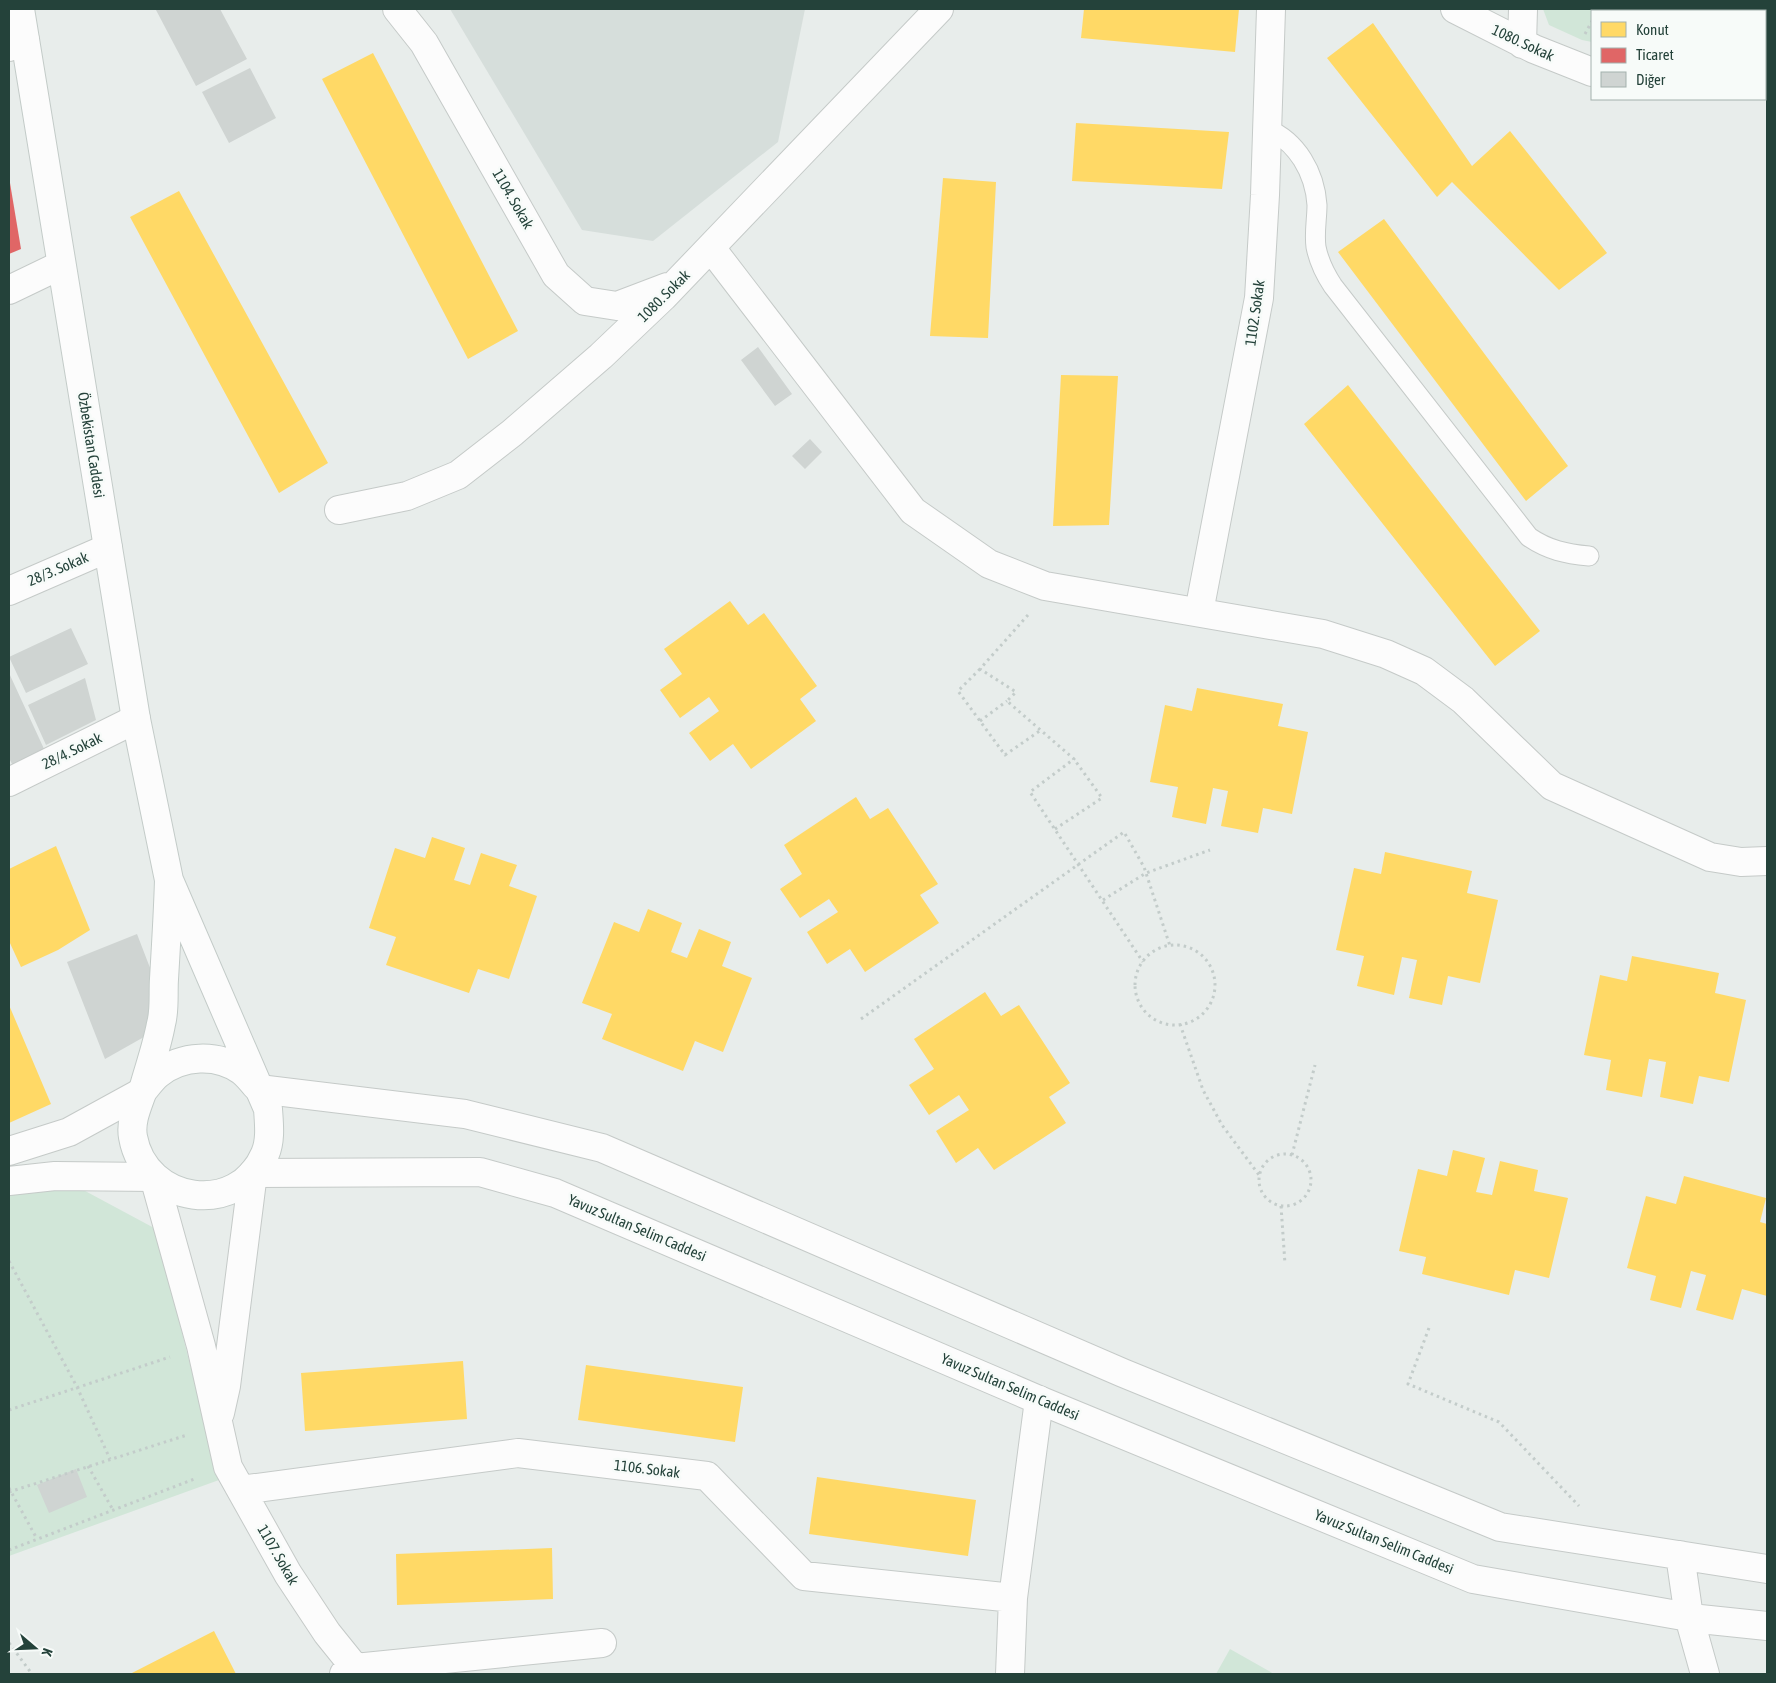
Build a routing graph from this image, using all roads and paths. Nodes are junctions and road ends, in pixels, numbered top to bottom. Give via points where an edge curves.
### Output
1 (20, 9) edge
2 (397, 9) edge
3 (938, 9) edge
4 (1271, 9) edge
5 (1456, 9) edge
6 (1523, 9) edge
7 (17, 44) edge
8 (1522, 44) junction
9 (1591, 72) edge
10 (1267, 129) junction
11 (711, 248) junction
12 (61, 265) junction
13 (677, 282) junction
14 (9, 290) edge
15 (339, 510) dead end
16 (108, 548) junction
17 (1588, 556) dead end
18 (9, 591) edge
19 (1199, 612) junction
20 (1029, 614) dead end
21 (980, 669) junction
22 (1007, 700) junction
23 (136, 719) junction
24 (980, 721) junction
25 (1041, 730) junction
26 (1074, 759) junction
27 (9, 782) edge
28 (1055, 829) junction
29 (1210, 850) dead end
30 (1767, 861) edge
31 (1079, 864) junction
32 (1146, 873) junction
33 (169, 880) junction
34 (1103, 900) junction
35 (1170, 946) junction
36 (1143, 962) junction
37 (861, 1019) dead end
38 (1180, 1024) junction
39 (1315, 1065) dead end
40 (259, 1089) junction
41 (142, 1092) junction
42 (9, 1151) edge
43 (1292, 1155) junction
44 (253, 1173) junction
45 (1259, 1174) junction
46 (154, 1177) junction
47 (9, 1181) edge
48 (1281, 1206) junction
49 (9, 1261) edge
50 (1286, 1264) dead end
51 (1429, 1328) dead end
52 (201, 1346) junction
53 (77, 1387) junction
54 (1039, 1400) junction
55 (9, 1410) edge
56 (218, 1425) junction
57 (110, 1459) junction
58 (88, 1466) junction
59 (228, 1466) junction
60 (9, 1490) edge
61 (241, 1490) junction
62 (113, 1510) junction
63 (1584, 1511) dead end
64 (38, 1539) junction
65 (9, 1550) edge
66 (1680, 1555) junction
67 (1767, 1569) edge
68 (1014, 1598) junction
69 (1688, 1617) junction
70 (1767, 1626) edge
71 (9, 1643) edge
72 (602, 1643) dead end
73 (353, 1672) edge
74 (32, 1674) edge
75 (1010, 1674) edge
76 (1704, 1674) edge

1 - 7 street, Özbekistan Caddesi
2 - 13 street, 1104. Sokak via 424,43 556,275 585,301 617,306
3 - 11 street, 1080. Sokak
4 - 10 street, 1102. Sokak
5 - 8 street, 1080. Sokak
6 - 8 street
7 - 12 street, Özbekistan Caddesi
8 - 9 street, 1080. Sokak
10 - 17 lane via 1296,148 1310,174 1317,206 1316,246 1321,266 1333,286 1529,537 1548,548
10 - 19 street, 1102. Sokak via 1259,298
11 - 13 street, 1080. Sokak
11 - 19 street via 913,511 990,564 1045,586
12 - 14 street
12 - 16 street, Özbekistan Caddesi
13 - 15 street, 1080. Sokak via 602,356 458,475 407,496
16 - 18 street, 28/3. Sokak
16 - 23 street, Özbekistan Caddesi
19 - 30 street via 1323,634 1386,654 1424,671 1462,700 1552,786 1710,857 1741,862
20 - 21 path
21 - 22 path via 1016,692
21 - 24 path via 958,691
22 - 24 path
22 - 25 path
23 - 27 street, 28/4. Sokak
23 - 33 street, Özbekistan Caddesi
24 - 25 path via 1005,755
25 - 26 path
26 - 28 path via 1030,792
26 - 28 path via 1102,798
28 - 31 path
29 - 32 path
31 - 32 path via 1124,832
31 - 34 path
31 - 37 path
32 - 34 path
32 - 35 path
33 - 40 street
33 - 41 street via 162,1023
34 - 36 path
35 - 36 path via 1158,950
35 - 38 path via 1194,950 1211,968 1215,980 1210,1005 1190,1023
36 - 38 path via 1136,980 1141,1006 1150,1017 1162,1023
38 - 45 path via 1203,1090 1222,1125
39 - 43 path
40 - 41 street via 243,1072 223,1061 199,1058 177,1062 157,1074
40 - 44 street via 268,1109 270,1132 265,1154
40 - 66 street via 465,1114 602,1148 1123,1373 1500,1527
41 - 42 street via 68,1132
41 - 46 street via 134,1114 133,1137 140,1158
43 - 45 path via 1276,1155 1262,1166
43 - 48 path via 1306,1165 1310,1173 1309,1190 1298,1202
44 - 46 street via 236,1187 215,1195 193,1196 172,1190
44 - 54 street, Yavuz Sultan Selim Caddesi via 480,1172 554,1193
44 - 56 street, 1107. Sokak via 226,1386
45 - 48 path via 1261,1191 1273,1204
46 - 47 street via 55,1176
46 - 52 street, 1107. Sokak
48 - 50 path
49 - 53 path
51 - 63 path via 1408,1384 1499,1422
52 - 53 path
52 - 56 street, 1107. Sokak
53 - 55 path
53 - 57 path
54 - 68 street
54 - 69 street, Yavuz Sultan Selim Caddesi via 1473,1579
56 - 57 path
56 - 59 street, 1107. Sokak
57 - 58 path
58 - 60 path
58 - 62 path
59 - 61 street, 1107. Sokak
59 - 62 path
60 - 64 path
61 - 68 street, 1106. Sokak via 518,1453 708,1476 804,1576
61 - 73 street, 1107. Sokak via 288,1574
62 - 64 path
64 - 65 path
66 - 67 street
66 - 69 street
68 - 75 street
69 - 70 street, Yavuz Sultan Selim Caddesi
69 - 76 street
71 - 74 path
72 - 73 street

